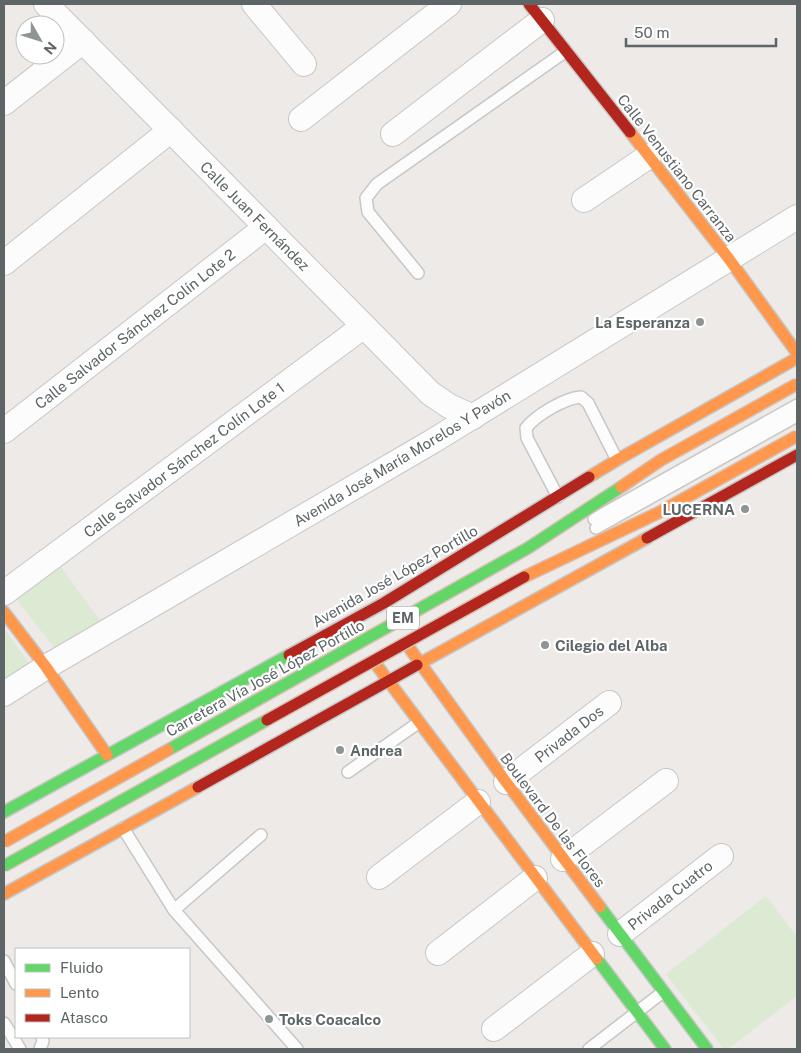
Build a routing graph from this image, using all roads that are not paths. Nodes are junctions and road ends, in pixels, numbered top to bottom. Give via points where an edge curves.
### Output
1 (46, 4) edge
2 (254, 4) edge
3 (450, 4) edge
4 (536, 12) edge
5 (83, 41) junction
6 (566, 51) junction
7 (304, 64) dead end
8 (4, 103) edge
9 (301, 119) dead end
10 (171, 130) junction
11 (393, 134) dead end
12 (649, 156) junction
13 (584, 200) dead end
14 (797, 217) edge
15 (266, 227) junction
16 (729, 259) junction
17 (4, 263) edge
18 (418, 273) dead end
19 (364, 326) junction
20 (797, 354) edge
21 (797, 358) edge
22 (797, 384) edge
23 (797, 405) edge
24 (797, 416) edge
25 (472, 417) junction
26 (4, 430) edge
27 (797, 436) edge
28 (797, 455) edge
29 (617, 460) junction
30 (558, 497) junction
31 (4, 593) edge
32 (384, 603) junction
33 (4, 612) edge
34 (347, 623) junction
35 (397, 627) junction
36 (403, 639) junction
37 (363, 645) junction
38 (371, 657) junction
39 (420, 664) junction
40 (46, 667) junction
41 (388, 681) junction
42 (4, 694) edge
43 (609, 703) dead end
44 (418, 722) junction
45 (107, 755) junction
46 (348, 772) dead end
47 (666, 781) dead end
48 (506, 782) junction
49 (478, 802) junction
50 (4, 812) edge
51 (123, 828) junction
52 (261, 836) dead end
53 (4, 842) edge
54 (4, 847) edge
55 (721, 856) dead end
56 (563, 858) junction
57 (4, 861) edge
58 (4, 866) edge
59 (379, 877) dead end
60 (535, 878) junction
61 (4, 894) edge
62 (174, 910) junction
63 (620, 934) junction
64 (438, 953) dead end
65 (592, 954) junction
66 (4, 961) edge
67 (15, 982) edge
68 (663, 992) junction
69 (636, 1012) junction
70 (4, 1023) edge
71 (494, 1028) dead end
72 (20, 1049) edge
73 (297, 1049) edge
74 (589, 1049) edge
75 (665, 1049) edge
76 (707, 1049) edge

1 - 5 street, Calle Juan Fernández
2 - 7 street
3 - 9 street
4 - 6 main road, Calle Venustiano Carranza
4 - 11 street
5 - 8 street
5 - 10 street, Calle Juan Fernández
6 - 12 main road, Calle Venustiano Carranza
6 - 18 lane via 377,184 366,198 368,212
10 - 15 street, Calle Juan Fernández
10 - 17 street
12 - 13 street
12 - 16 main road, Calle Venustiano Carranza
14 - 16 street, Avenida José María Morelos Y Pavón
15 - 19 street, Calle Juan Fernández
15 - 26 street, Calle Salvador Sánchez Colín Lote 2
16 - 20 main road, Calle Venustiano Carranza
16 - 25 street, Avenida José María Morelos Y Pavón
19 - 25 street, Calle Juan Fernández via 430,393
19 - 31 street, Calle Salvador Sánchez Colín Lote 1
21 - 29 main road, Avenida José López Portillo
22 - 53 main road, Carretera Vía José López Portillo / EM, bridge via 661,460 528,548
23 - 35 lane
24 - 36 lane
25 - 40 street, Avenida José María Morelos Y Pavón
27 - 58 main road, EM, bridge via 658,513 537,570
28 - 39 main road
29 - 30 main road, Avenida José López Portillo
29 - 30 lane via 588,403 581,397 571,398 531,421 526,428 527,438
30 - 32 main road, Avenida José López Portillo
32 - 34 main road, Avenida José López Portillo
32 - 35 main road, Boulevard De las Flores
33 - 40 main road
34 - 37 main road
34 - 45 main road, Avenida José López Portillo
35 - 36 main road, Boulevard De las Flores
35 - 37 lane
36 - 38 lane
36 - 39 main road, Boulevard De las Flores
37 - 38 main road
37 - 54 lane
38 - 41 main road
38 - 57 lane
39 - 41 main road
39 - 48 main road, Boulevard De las Flores
40 - 42 street, Avenida José María Morelos Y Pavón
40 - 45 main road
41 - 44 main road
41 - 51 main road
43 - 48 street, Privada Dos
44 - 46 lane
44 - 49 main road
45 - 50 main road, Avenida José López Portillo
47 - 56 street
48 - 56 main road, Boulevard De las Flores
49 - 59 street
49 - 60 main road
51 - 61 main road
51 - 62 lane
52 - 62 lane
55 - 63 street, Privada Cuatro
56 - 63 main road, Boulevard De las Flores
60 - 64 street
60 - 65 main road
62 - 73 lane
63 - 68 main road, Boulevard De las Flores
65 - 69 main road
65 - 71 street
66 - 67 lane
68 - 69 lane
68 - 76 main road, Boulevard De las Flores
69 - 74 lane
69 - 75 main road
70 - 72 lane

